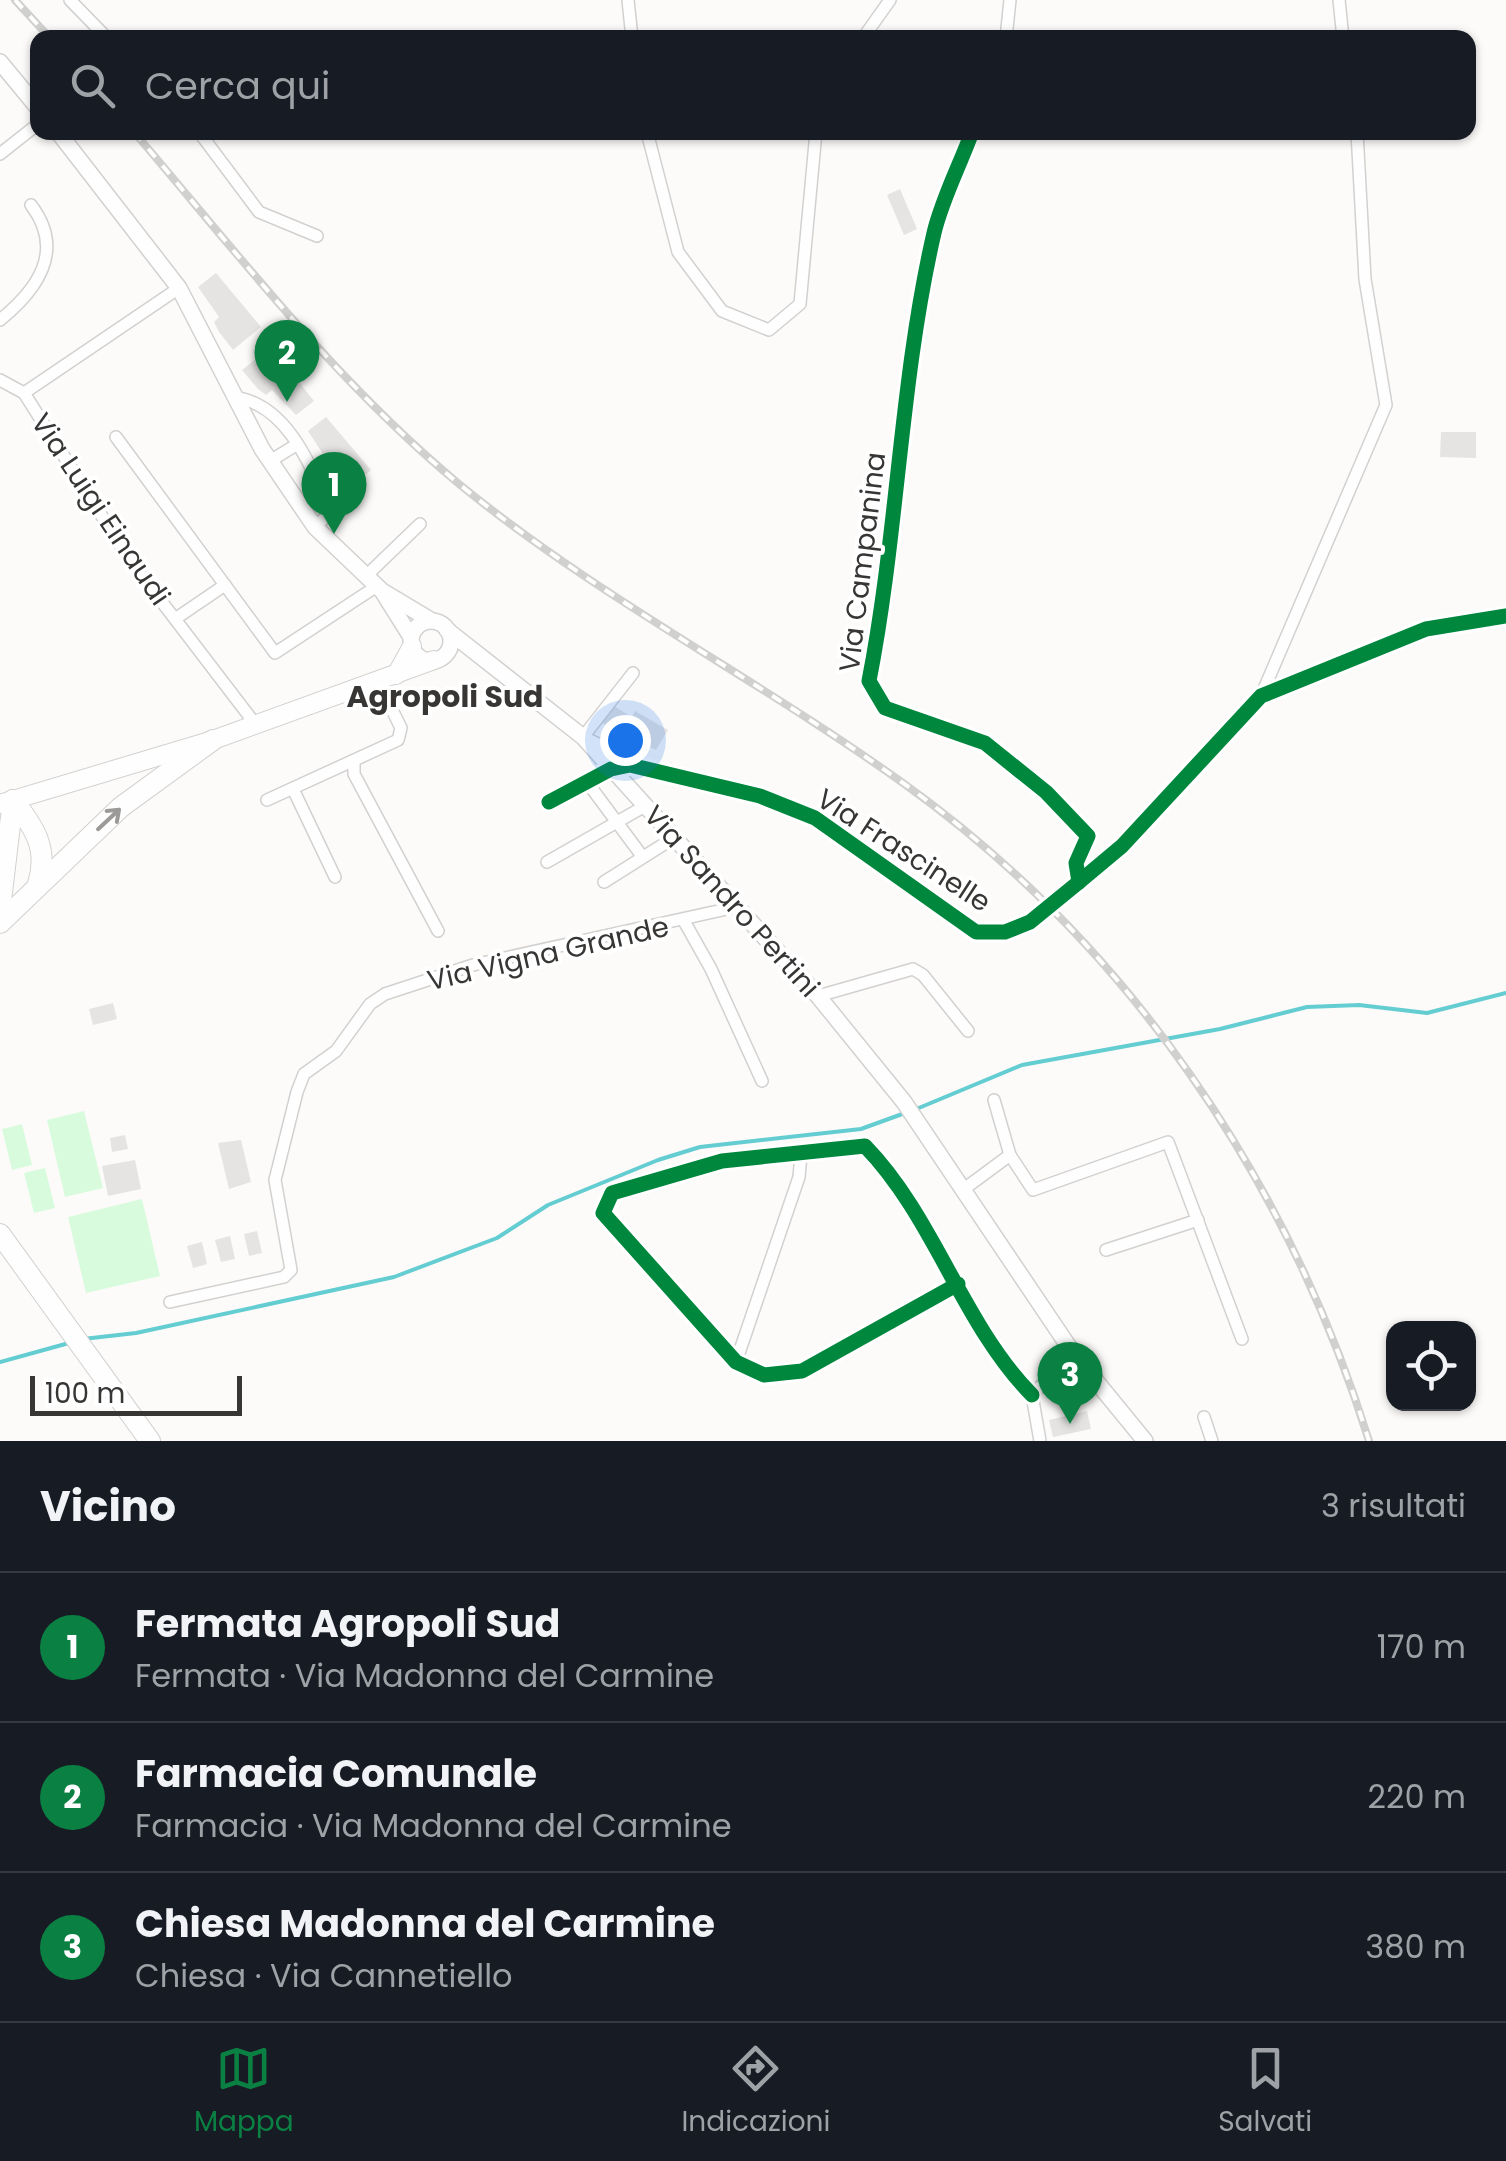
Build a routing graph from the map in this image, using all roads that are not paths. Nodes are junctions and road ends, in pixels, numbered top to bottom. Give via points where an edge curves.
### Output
1 (70, 0) edge
2 (628, 0) edge
3 (890, 0) edge
4 (1010, 0) edge
5 (1339, 0) edge
6 (98, 30) edge
7 (631, 30) edge
8 (868, 30) edge
9 (1007, 30) edge
10 (1343, 30) edge
11 (0, 62) edge
12 (30, 98) edge
13 (30, 130) edge
14 (64, 140) edge
15 (206, 140) edge
16 (648, 140) edge
17 (815, 140) edge
18 (969, 140) edge
19 (1357, 140) edge
20 (0, 154) edge
21 (31, 205) dead end
22 (317, 236) dead end
23 (179, 288) junction
24 (0, 320) edge
25 (0, 380) edge
26 (24, 393) junction
27 (232, 397) junction
28 (116, 437) dead end
29 (296, 445) junction
30 (270, 462) junction
31 (420, 524) dead end
32 (315, 527) junction
33 (375, 584) junction
34 (225, 585) junction
35 (1506, 616) edge
36 (175, 619) junction
37 (432, 621) junction
38 (447, 630) junction
39 (412, 642) junction
40 (438, 658) junction
41 (484, 660) junction
42 (633, 673) dead end
43 (387, 678) junction
44 (1261, 696) junction
45 (256, 725) junction
46 (583, 737) junction
47 (213, 740) junction
48 (354, 761) junction
49 (648, 769) junction
50 (615, 773) junction
51 (588, 782) junction
52 (292, 790) junction
53 (267, 800) dead end
54 (641, 801) junction
55 (6, 802) edge
56 (548, 802) dead end
57 (616, 824) junction
58 (672, 838) junction
59 (642, 856) junction
60 (547, 862) dead end
61 (1, 872) edge
62 (335, 878) dead end
63 (604, 882) dead end
64 (1078, 882) junction
65 (37, 886) junction
66 (736, 907) junction
67 (0, 909) edge
68 (684, 921) junction
69 (0, 923) edge
70 (438, 931) dead end
71 (818, 996) junction
72 (968, 1031) dead end
73 (762, 1081) dead end
74 (994, 1100) dead end
75 (801, 1155) junction
76 (1010, 1155) junction
77 (964, 1188) junction
78 (1198, 1220) junction
79 (0, 1234) edge
80 (1106, 1250) dead end
81 (958, 1284) junction
82 (170, 1302) dead end
83 (1242, 1339) dead end
84 (1073, 1353) junction
85 (736, 1362) junction
86 (1032, 1396) junction
87 (1204, 1418) dead end
88 (150, 1441) edge
89 (1040, 1441) edge
90 (1145, 1441) edge
91 (1212, 1441) edge

1 - 6 street
2 - 7 street
3 - 8 street
4 - 9 street
5 - 10 street
11 - 12 street
13 - 20 street
14 - 23 street
15 - 22 street via 258,212
16 - 17 street via 678,252 722,311 769,330 800,304
18 - 64 street, Via Campanina via 934,230 869,681 884,708 985,743 1046,792 1088,836 1076,863
19 - 44 street via 1365,278 1386,405
21 - 24 street via 46,229 41,280
23 - 26 street, Via Luigi Einaudi
23 - 27 street
25 - 26 street
26 - 36 street, Via Luigi Einaudi
27 - 29 street via 254,400 278,416
27 - 30 street
28 - 34 street
29 - 30 street
29 - 32 street via 329,510
30 - 32 street
31 - 33 street
32 - 33 street
33 - 34 street via 275,653
33 - 37 street
33 - 39 street
34 - 36 street
35 - 44 street, Via Frascinelle via 1426,629
36 - 45 street, Via Luigi Einaudi
37 - 38 street
37 - 39 street via 416,627
38 - 40 street via 450,642
38 - 41 street, Via Sandro Pertini
39 - 40 street via 418,656
39 - 43 main road
40 - 41 street
40 - 43 main road
41 - 46 street, Via Sandro Pertini
42 - 46 street
43 - 45 main road
43 - 48 street via 401,735
44 - 64 street, Via Frascinelle via 1122,846
45 - 47 main road
46 - 49 street, Via Frascinelle
46 - 50 street, Via Sandro Pertini
47 - 55 main road
65 -> 47 highway via 121,808
48 - 52 street
48 - 70 street via 354,774
49 - 50 street, Via Frascinelle
49 - 54 street via 634,784
49 - 64 street, Via Frascinelle via 760,796 815,818 976,932 1006,932 1030,922
50 - 51 street, Via Frascinelle
50 - 54 street, Via Sandro Pertini
51 - 56 street, Via Frascinelle
51 - 57 street
52 - 53 street
52 - 62 street
54 - 57 street
54 - 58 street, Via Sandro Pertini
55 - 61 highway
55 - 65 highway via 39,837 44,862
57 - 59 street
57 - 60 street
58 - 59 street
58 - 66 street, Via Sandro Pertini
59 - 63 street
61 - 67 highway
65 - 69 highway
66 - 68 street, Via Vigna Grande
66 - 71 street, Via Sandro Pertini
68 - 73 street
68 - 82 street, Via Vigna Grande via 473,966 370,1004 336,1051 304,1074 296,1092 275,1180 292,1270
71 - 72 street via 914,970
71 - 77 street, Via Sandro Pertini
74 - 76 street
75 - 81 street via 865,1146 886,1167
75 - 85 street
75 - 85 street via 722,1161 612,1193 606,1202 603,1213
76 - 77 street
76 - 78 street via 1033,1190 1168,1142
77 - 84 street, Via Sandro Pertini
78 - 80 street
78 - 83 street
79 - 88 highway
81 - 85 street via 802,1371 764,1376
81 - 86 street via 1002,1365
84 - 86 street
84 - 90 street, Via Sandro Pertini
86 - 89 street
87 - 91 street

